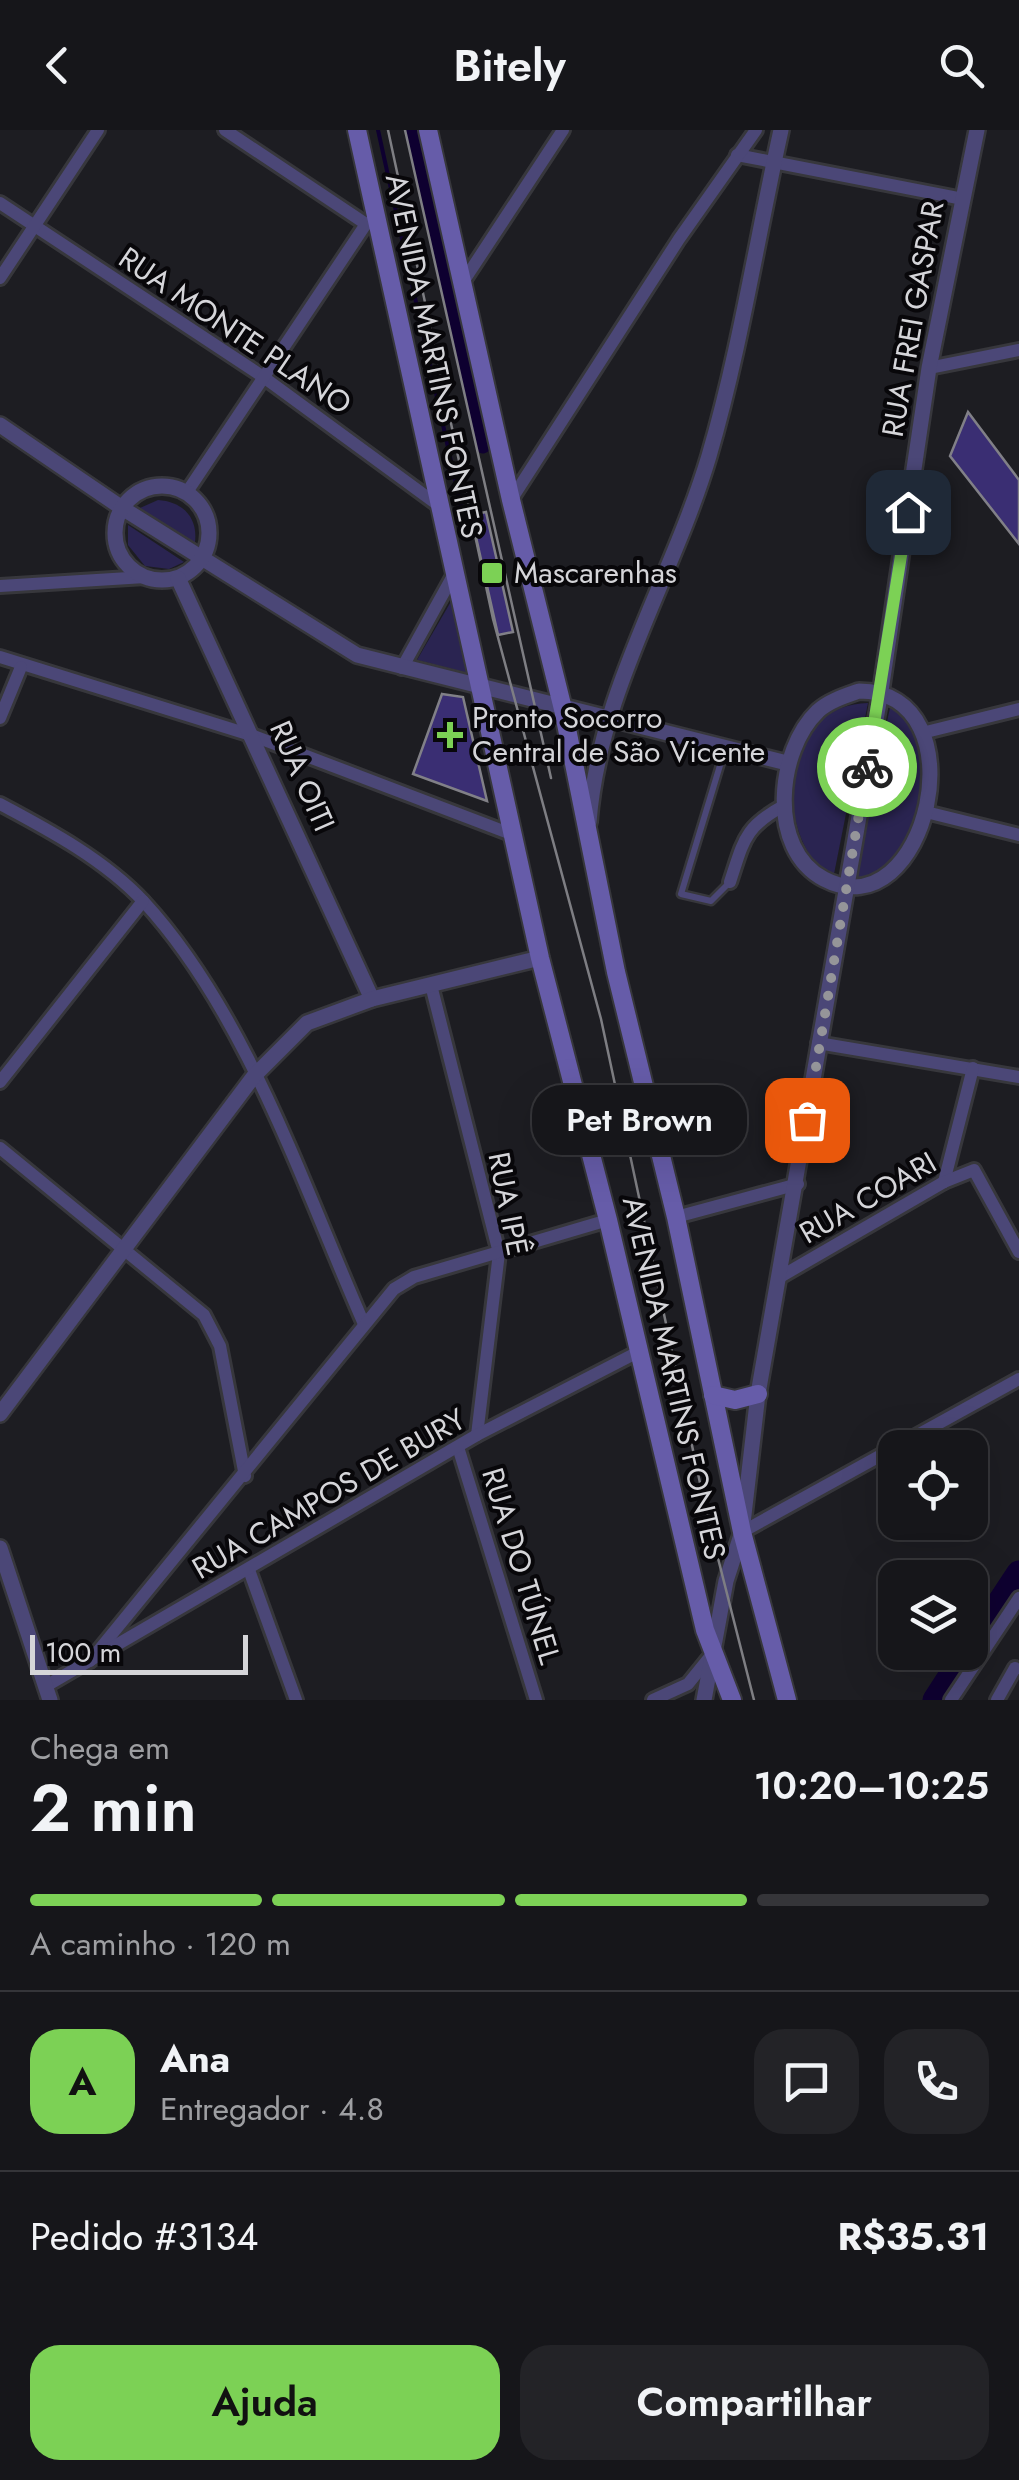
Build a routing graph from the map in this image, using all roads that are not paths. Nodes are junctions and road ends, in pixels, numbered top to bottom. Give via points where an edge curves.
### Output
1 (98, 130) edge
2 (225, 130) edge
3 (357, 130) edge
4 (428, 130) edge
5 (563, 130) edge
6 (756, 130) edge
7 (781, 130) edge
8 (978, 130) edge
9 (738, 155) junction
10 (774, 160) junction
11 (962, 199) junction
12 (0, 203) edge
13 (371, 223) junction
14 (35, 226) junction
15 (0, 278) edge
16 (462, 285) junction
17 (1019, 350) edge
18 (929, 368) junction
19 (262, 376) junction
20 (0, 424) edge
21 (187, 492) junction
22 (510, 500) junction
23 (438, 505) junction
24 (122, 508) junction
25 (202, 560) junction
26 (454, 574) junction
27 (145, 577) junction
28 (178, 578) junction
29 (0, 586) edge
30 (0, 657) edge
31 (21, 667) junction
32 (402, 668) junction
33 (480, 689) junction
34 (882, 691) junction
35 (563, 709) junction
36 (1019, 709) edge
37 (0, 718) edge
38 (607, 720) junction
39 (922, 733) junction
40 (254, 736) junction
41 (726, 748) junction
42 (787, 764) junction
43 (0, 804) edge
44 (785, 805) junction
45 (926, 812) junction
46 (511, 834) junction
47 (1019, 835) edge
48 (588, 840) junction
49 (730, 882) joint
50 (844, 888) junction
51 (143, 900) junction
52 (540, 958) junction
53 (431, 985) junction
54 (372, 999) junction
55 (818, 1043) junction
56 (973, 1068) junction
57 (254, 1076) junction
58 (1019, 1077) edge
59 (0, 1082) edge
60 (0, 1148) edge
61 (944, 1182) junction
62 (798, 1184) junction
63 (676, 1217) junction
64 (608, 1220) junction
65 (123, 1249) junction
66 (1019, 1252) edge
67 (499, 1253) junction
68 (780, 1278) junction
69 (364, 1324) junction
70 (640, 1351) junction
71 (1019, 1379) edge
72 (758, 1394) junction
73 (714, 1395) junction
74 (0, 1414) edge
75 (477, 1435) junction
76 (458, 1447) junction
77 (244, 1476) junction
78 (742, 1532) junction
79 (0, 1548) edge
80 (248, 1570) junction
81 (1019, 1598) edge
82 (714, 1652) junction
83 (90, 1661) junction
84 (1014, 1668) dead end
85 (48, 1693) edge
86 (296, 1700) edge
87 (536, 1700) edge
88 (653, 1700) edge
89 (704, 1700) edge
90 (732, 1700) edge
91 (787, 1700) edge
92 (952, 1700) edge
93 (996, 1700) edge

1 - 14 street
2 - 13 street
3 - 13 main road, AVENIDA MARTINS FONTES
4 - 16 main road, AVENIDA MARTINS FONTES
5 - 16 street
6 - 9 street
7 - 10 street
8 - 11 street, RUA FREI GASPAR
9 - 10 street
9 - 22 street
10 - 11 street
10 - 38 street via 708,457
11 - 18 street, RUA FREI GASPAR
12 - 14 street, RUA MONTE PLANO
13 - 19 street
13 - 23 main road, AVENIDA MARTINS FONTES
14 - 15 street
14 - 19 street, RUA MONTE PLANO
16 - 22 main road, AVENIDA MARTINS FONTES
17 - 18 street
18 - 34 street, RUA FREI GASPAR
19 - 21 street
19 - 23 street, RUA MONTE PLANO
20 - 24 street
21 - 24 street via 144,489
21 - 25 street via 210,530
22 - 35 main road, AVENIDA MARTINS FONTES
23 - 26 main road, AVENIDA MARTINS FONTES
24 - 25 street
24 - 27 street via 118,548
25 - 28 street
25 - 32 street via 357,654
26 - 32 street
26 - 33 main road, AVENIDA MARTINS FONTES
27 - 28 street
27 - 29 street
28 - 40 street, RUA OITI
30 - 31 street
31 - 37 street
31 - 40 street
32 - 33 street
33 - 35 street
33 - 46 main road, AVENIDA MARTINS FONTES
34 - 39 street via 913,716
34 - 42 street via 849,695 817,712
34 - 50 street, RUA FREI GASPAR
35 - 38 street
35 - 48 main road, AVENIDA MARTINS FONTES
36 - 39 street
38 - 41 street
38 - 48 street via 592,781
39 - 45 street via 930,768
40 - 46 street
40 - 54 street, RUA OITI
41 - 42 street
41 - 49 lane via 681,894 711,901
42 - 44 street
43 - 51 street via 61,837
44 - 49 street via 746,832
44 - 50 street via 793,845 807,867
45 - 47 street
45 - 50 street via 912,844 884,878
46 - 52 main road, AVENIDA MARTINS FONTES
48 - 63 main road, AVENIDA MARTINS FONTES
50 - 55 street, RUA FREI GASPAR
51 - 57 street via 210,993
51 - 59 street
52 - 53 street
52 - 64 main road, AVENIDA MARTINS FONTES
53 - 54 street
53 - 67 street, RUA IPÊ
54 - 57 street via 308,1022
55 - 56 street
55 - 62 street, RUA FREI GASPAR
56 - 58 street
56 - 61 street
57 - 65 street
57 - 69 street
60 - 65 street
61 - 66 street, RUA COARI via 974,1170
61 - 68 street, RUA COARI
62 - 63 street
62 - 68 street, RUA FREI GASPAR
63 - 73 main road, AVENIDA MARTINS FONTES
64 - 67 street
64 - 70 main road, AVENIDA MARTINS FONTES
65 - 74 street
65 - 77 street via 204,1315 220,1346
67 - 69 street via 414,1276
67 - 75 street, RUA IPÊ
68 - 72 street, RUA FREI GASPAR
69 - 77 street
70 - 75 street, RUA CAMPOS DE BURY
70 - 82 main road, AVENIDA MARTINS FONTES
71 - 78 street
72 - 73 main road via 735,1400
72 - 78 street, RUA FREI GASPAR
73 - 78 main road, AVENIDA MARTINS FONTES
75 - 76 street, RUA CAMPOS DE BURY
76 - 80 street, RUA CAMPOS DE BURY
76 - 87 street, RUA DO TÚNEL
77 - 83 street
78 - 82 street, RUA FREI GASPAR
78 - 91 main road, AVENIDA MARTINS FONTES
79 - 85 street
80 - 83 street, RUA CAMPOS DE BURY
80 - 86 street
81 - 92 street
82 - 88 street via 688,1684
82 - 89 street, RUA FREI GASPAR
82 - 90 main road, AVENIDA MARTINS FONTES
83 - 85 street, RUA CAMPOS DE BURY
84 - 93 street

